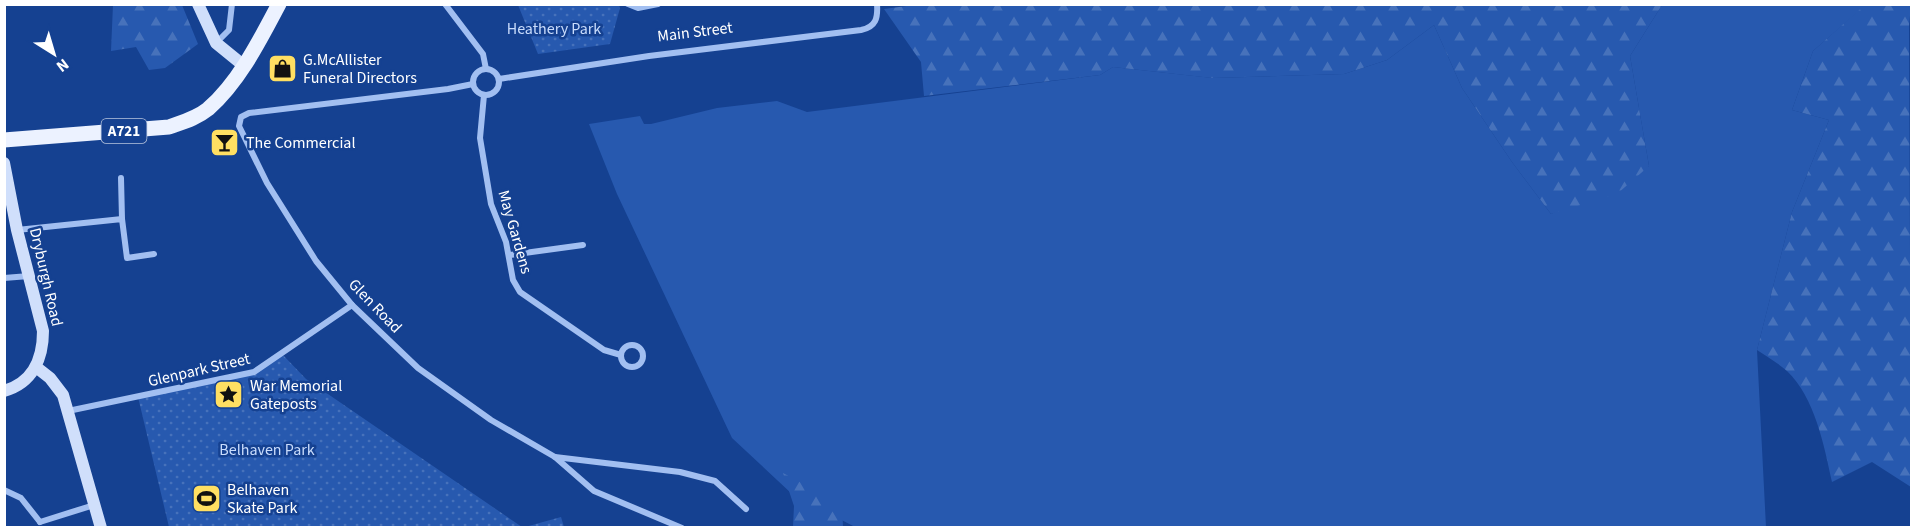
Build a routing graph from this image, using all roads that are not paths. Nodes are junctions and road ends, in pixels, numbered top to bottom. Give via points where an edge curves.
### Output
1 (198, 4) edge
2 (232, 4) edge
3 (279, 4) edge
4 (445, 4) edge
5 (628, 4) edge
6 (658, 4) edge
7 (877, 4) edge
8 (216, 43) junction
9 (243, 65) junction
10 (486, 69) junction
11 (499, 79) junction
12 (473, 84) junction
13 (484, 95) junction
14 (4, 140) edge
15 (4, 163) edge
16 (121, 178) dead end
17 (122, 219) junction
18 (17, 230) junction
19 (583, 245) dead end
20 (154, 254) dead end
21 (510, 255) junction
22 (29, 276) junction
23 (4, 278) edge
24 (352, 305) junction
25 (621, 355) dead end
26 (36, 367) junction
27 (4, 391) edge
28 (68, 411) junction
29 (555, 457) junction
30 (4, 490) edge
31 (95, 505) junction
32 (746, 509) dead end
33 (39, 525) edge
34 (101, 528) edge
35 (682, 528) edge

1 - 8 street
2 - 8 street via 228,30
3 - 9 main road, A721
4 - 10 street via 483,54
5 - 6 street via 638,8
7 - 11 street, Main Street via 874,24 861,30
8 - 9 street
9 - 14 main road, A721 via 207,109 170,127
10 - 11 street
10 - 12 street via 478,72
11 - 13 street via 496,91
12 - 13 street
12 - 24 street, Glen Road via 242,117 239,126 287,218
13 - 21 street, May Gardens via 480,138 491,204
15 - 18 street, Dryburgh Road
16 - 17 street
17 - 18 street
17 - 20 street via 127,258
18 - 22 street, Dryburgh Road
19 - 21 street
21 - 25 street, May Gardens via 510,269 520,292 604,350
22 - 23 street
22 - 26 street, Dryburgh Road via 43,331
24 - 28 street, Glenpark Street via 254,372
24 - 29 street, Glen Road via 436,382
26 - 27 street via 23,382
26 - 28 street via 58,387
28 - 31 street
29 - 32 street, Glen Road via 680,472 715,481
29 - 35 street, Glen Road via 594,491
30 - 33 street via 21,498
31 - 33 street
31 - 34 street

